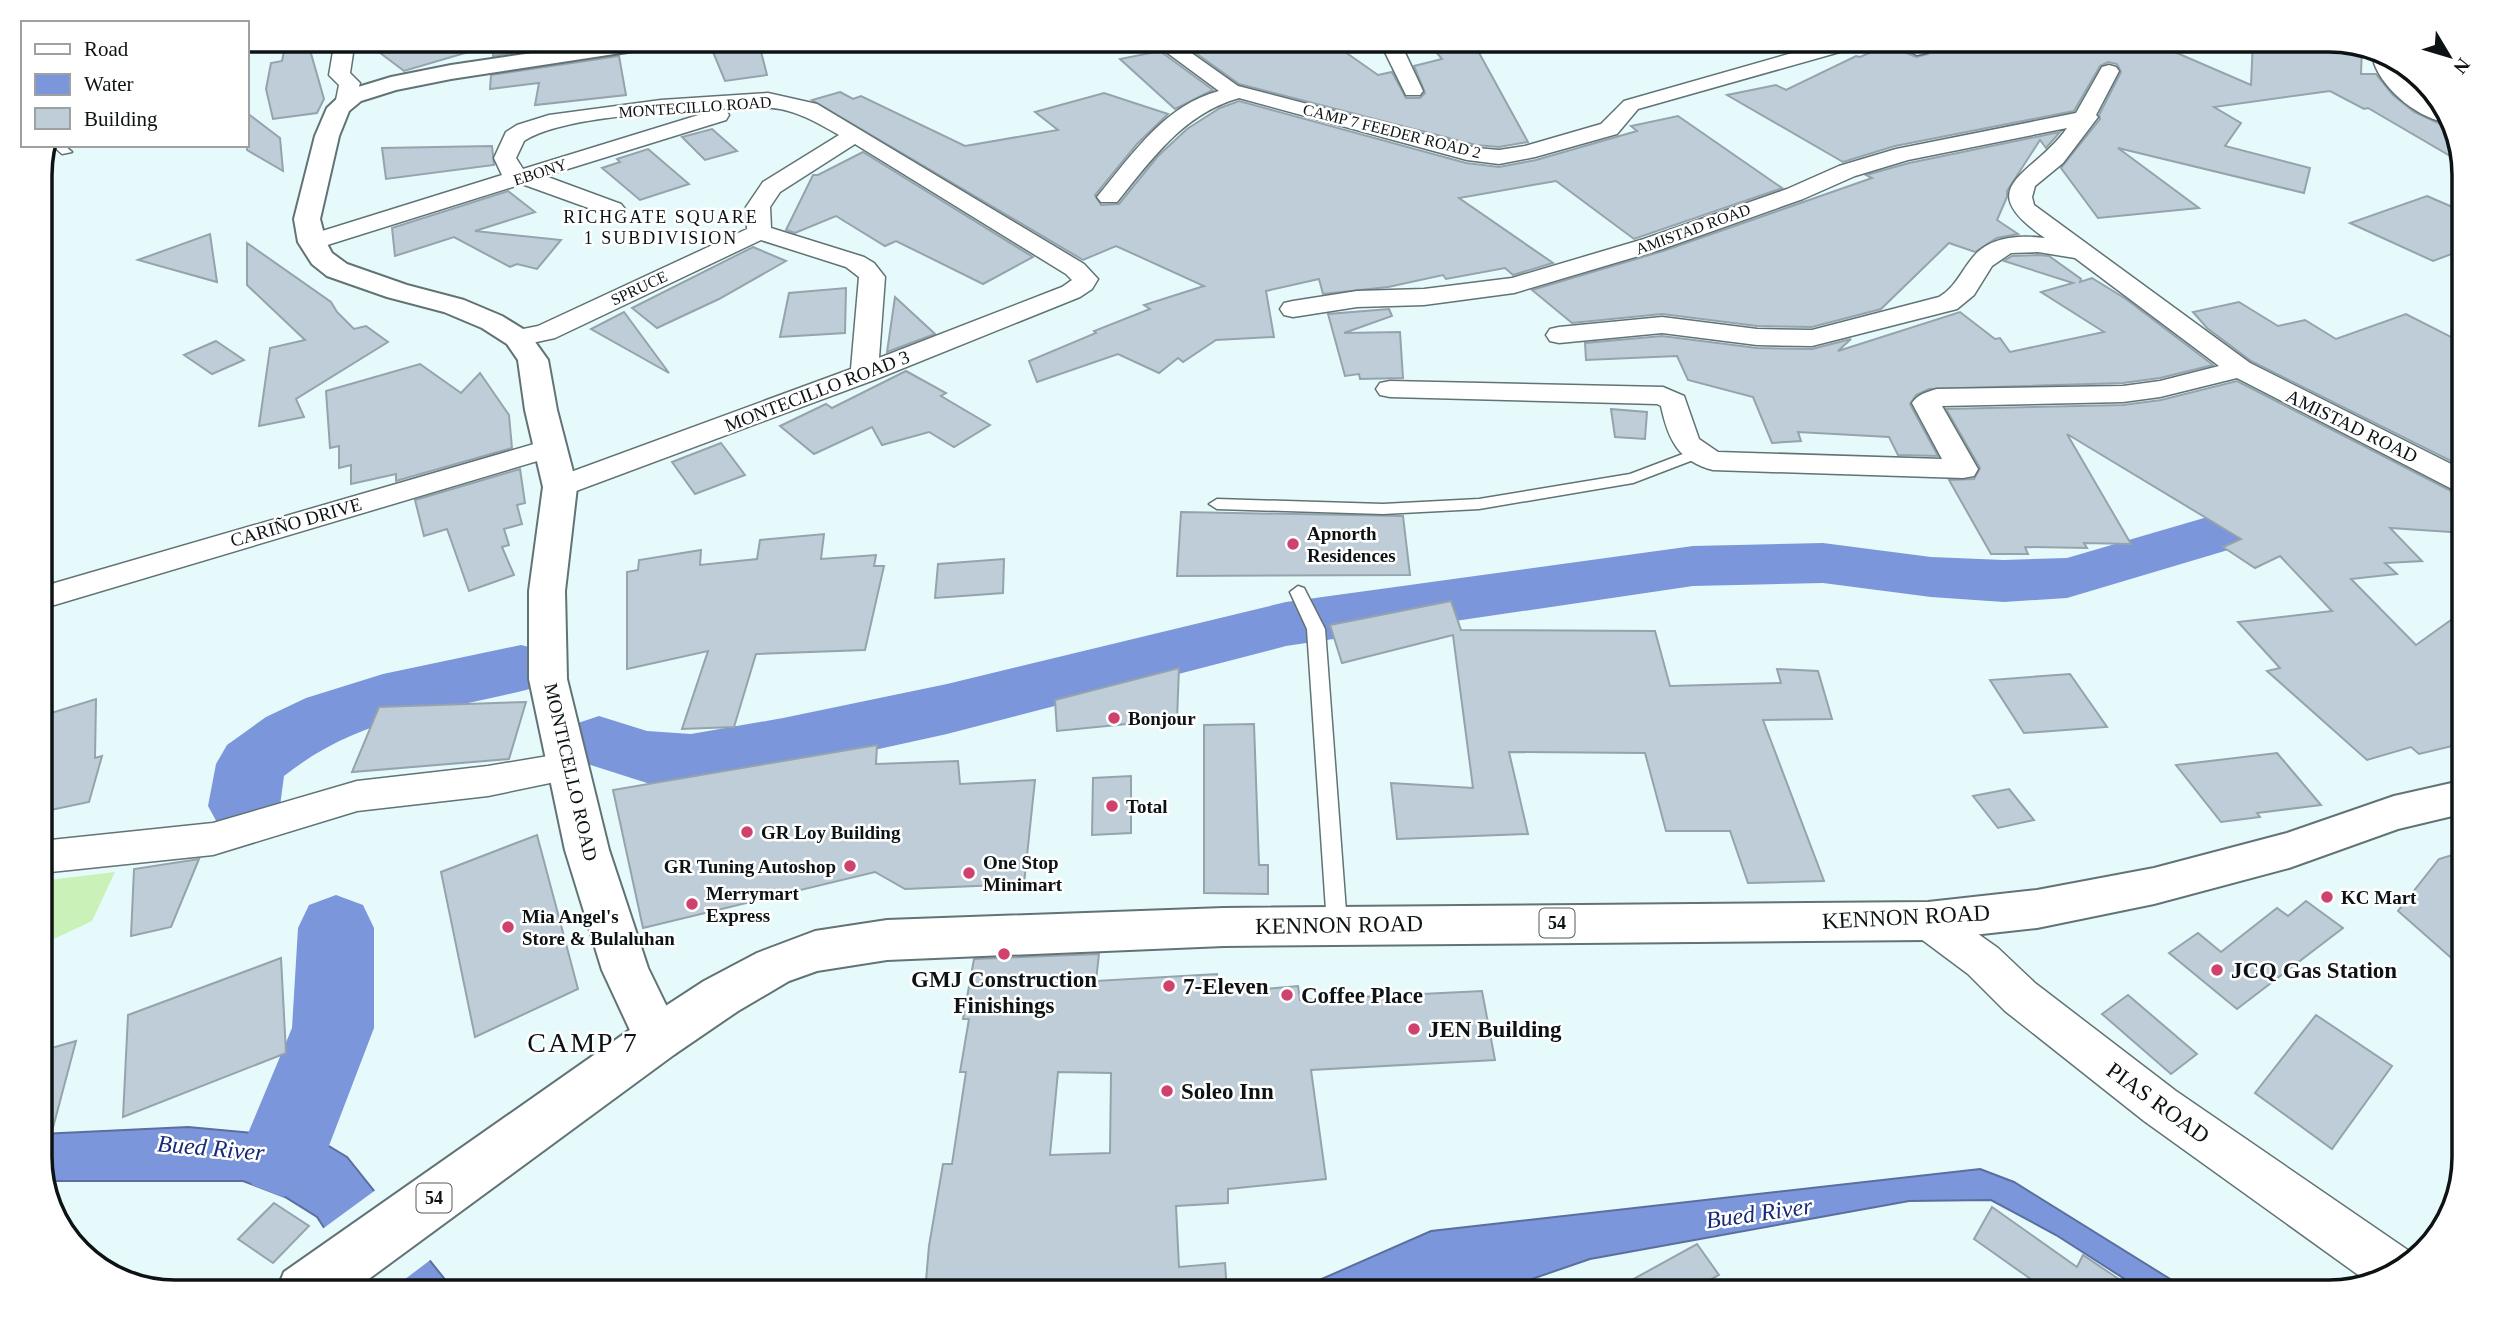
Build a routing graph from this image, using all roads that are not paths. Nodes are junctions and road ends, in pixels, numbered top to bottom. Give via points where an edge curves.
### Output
1 (343, 52) edge
2 (585, 52) edge
3 (1177, 52) edge
4 (1395, 52) edge
5 (1819, 52) edge
6 (2384, 65) edge
7 (2109, 71) dead end
8 (1413, 91) dead end
9 (1239, 92) junction
10 (768, 99) junction
11 (347, 100) junction
12 (2431, 106) edge
13 (2087, 117) junction
14 (855, 135) junction
15 (523, 178) junction
16 (1109, 197) dead end
17 (614, 209) dead end
18 (759, 232) junction
19 (312, 242) junction
20 (2085, 254) junction
21 (1071, 292) joint
22 (1293, 309) dead end
23 (1559, 335) dead end
24 (518, 338) junction
25 (2240, 369) junction
26 (864, 374) junction
27 (1390, 388) dead end
28 (551, 448) junction
29 (1696, 454) junction
30 (2452, 476) edge
31 (560, 486) junction
32 (1217, 504) dead end
33 (1298, 592) dead end
34 (53, 593) edge
35 (566, 766) junction
36 (2452, 799) edge
37 (53, 856) edge
38 (1927, 921) junction
39 (1337, 925) junction
40 (658, 1038) junction
41 (2387, 1265) edge
42 (321, 1280) edge

1 - 11 street via 339,75 350,83
2 - 11 main road via 451,72 381,87
3 - 9 street, CAMP 7 FEEDER ROAD 2
4 - 8 street
5 - 9 street, CAMP 7 FEEDER ROAD 2 via 1631,105 1609,129 1499,156 1475,155
6 - 12 street via 2393,81
7 - 13 street, AMISTAD ROAD
9 - 16 street via 1201,103 1178,118
10 - 14 street, MONTECILLO ROAD via 809,109
10 - 15 street, EBONY
10 - 15 street, MONTECILLO ROAD via 661,106 540,124 514,137 505,158 511,172
11 - 19 main road via 327,136 307,219
13 - 20 street, AMISTAD ROAD via 2054,160 2029,177 2020,197 2034,219
13 - 22 street, AMISTAD ROAD via 1904,154 1653,244 1514,285
14 - 18 street via 771,187 758,207
14 - 21 street, MONTECILLO ROAD via 1075,269 1085,279
15 - 17 street
15 - 19 street, EBONY
18 - 24 street, SPRUCE via 546,332
18 - 26 street via 855,262 872,277
19 - 24 main road via 337,270 454,306
20 - 23 street, AMISTAD ROAD via 2042,244 1994,251 1962,295 1948,303 1812,338 1756,337 1679,325
20 - 25 street, AMISTAD ROAD
21 - 26 street, MONTECILLO ROAD 3
24 - 28 main road, MONTICELLO ROAD via 533,360
25 - 29 street via 2123,394 1929,400 1928,412 1963,469 1713,461
25 - 30 street, AMISTAD ROAD
26 - 31 street, MONTECILLO ROAD 3
27 - 29 street via 1663,396 1674,402 1685,445
28 - 31 main road, MONTICELLO ROAD
28 - 34 street, CARIÑO DRIVE
29 - 32 lane via 1633,478 1479,504 1383,509
31 - 35 main road, MONTICELLO ROAD via 547,591 548,679
33 - 39 lane via 1316,629
35 - 37 street via 488,781 357,796 213,839
35 - 40 main road, MONTICELLO ROAD via 617,947
36 - 38 main road, KENNON ROAD / 54 via 2154,886 2037,909
38 - 39 main road, KENNON ROAD / 54
38 - 41 street, PIAS ROAD via 2160,1106
39 - 40 main road, KENNON ROAD / 54 via 848,944 773,967
40 - 42 main road, KENNON ROAD / 54

